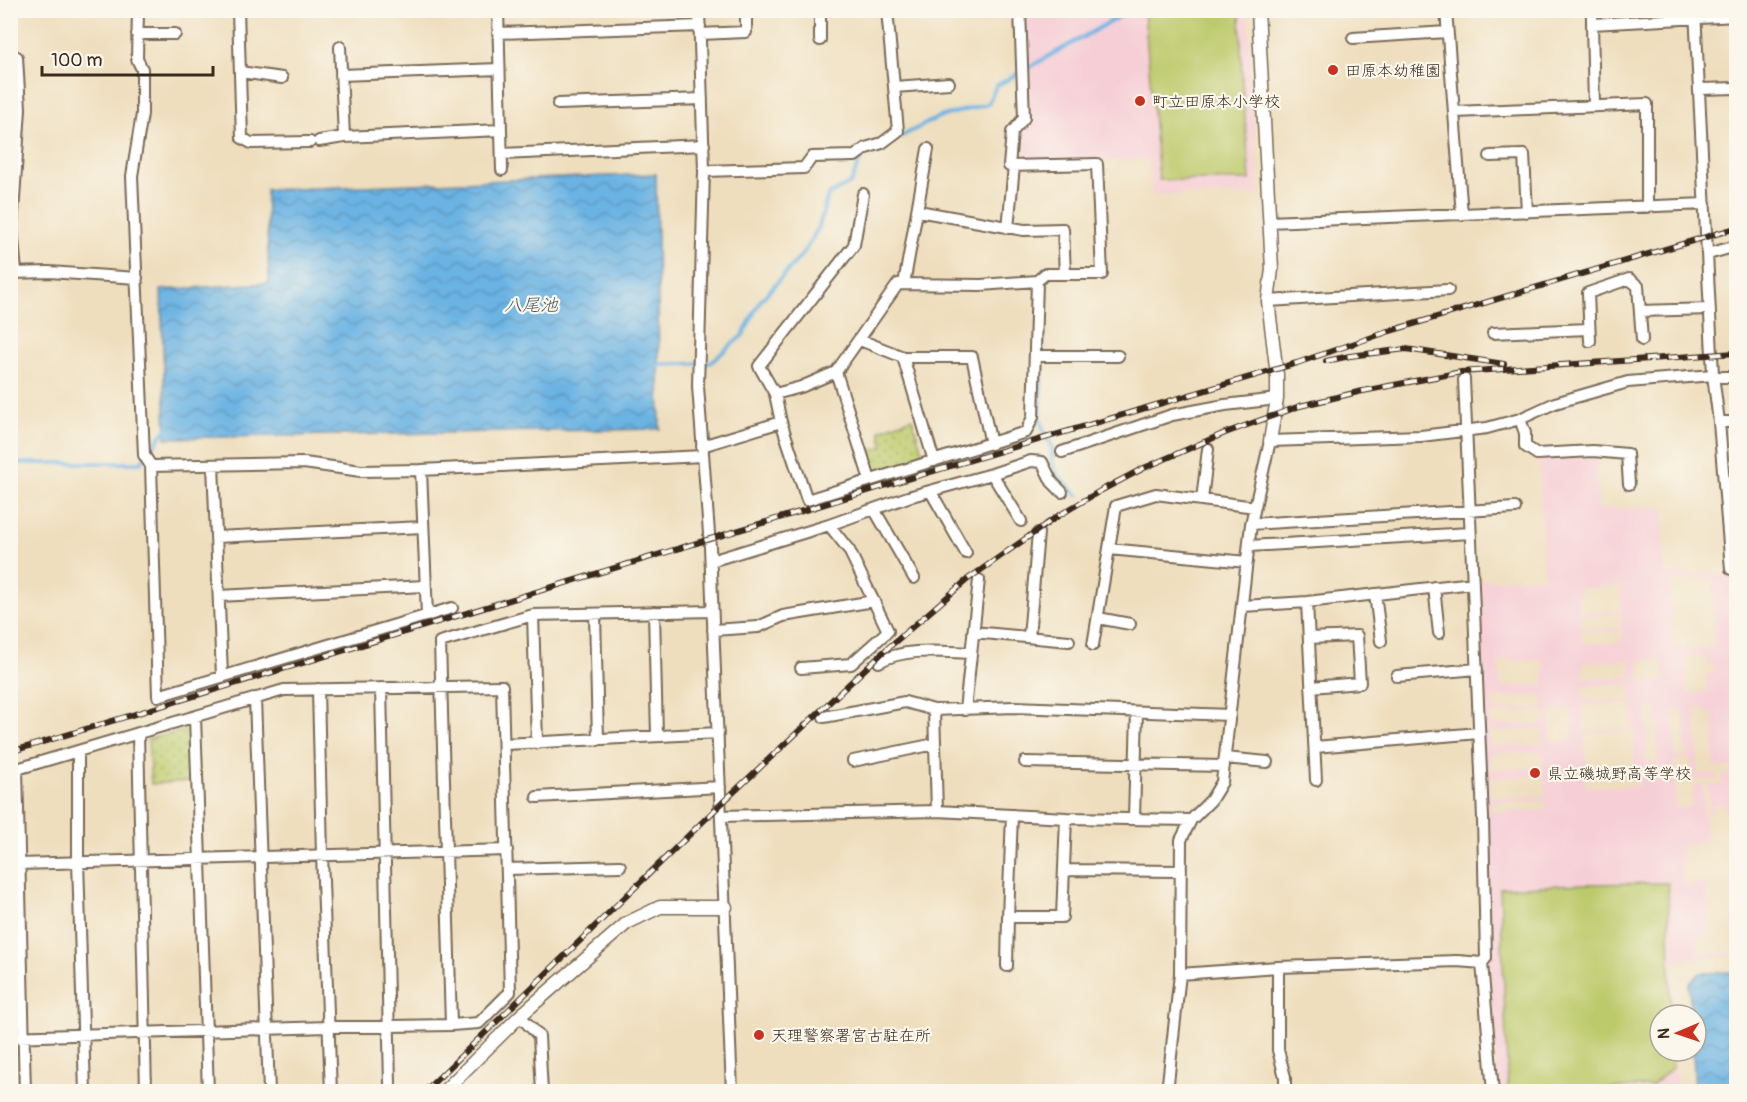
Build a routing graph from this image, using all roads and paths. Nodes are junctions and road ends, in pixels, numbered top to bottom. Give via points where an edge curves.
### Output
1 (138, 10) edge
2 (238, 10) edge
3 (498, 10) edge
4 (699, 10) edge
5 (746, 10) edge
6 (820, 10) edge
7 (888, 10) edge
8 (1020, 10) edge
9 (1258, 10) edge
10 (1446, 10) edge
11 (1592, 10) edge
12 (1695, 15) edge
13 (1737, 16) edge
14 (1592, 24) junction
15 (700, 30) junction
16 (1447, 32) junction
17 (498, 33) junction
18 (137, 34) junction
19 (175, 34) dead end
20 (1353, 38) dead end
21 (820, 40) dead end
22 (340, 47) dead end
23 (10, 57) edge
24 (499, 69) junction
25 (240, 72) junction
26 (341, 75) junction
27 (282, 78) dead end
28 (949, 84) dead end
29 (895, 87) junction
30 (1737, 88) edge
31 (1700, 89) junction
32 (702, 99) junction
33 (558, 104) dead end
34 (1594, 105) junction
35 (1455, 112) junction
36 (501, 130) junction
37 (344, 137) junction
38 (704, 145) junction
39 (928, 149) dead end
40 (502, 154) junction
41 (1490, 156) dead end
42 (1014, 166) junction
43 (502, 170) dead end
44 (704, 171) junction
45 (863, 194) dead end
46 (1705, 204) junction
47 (1647, 207) junction
48 (918, 211) junction
49 (1527, 213) junction
50 (1462, 215) junction
51 (1269, 222) junction
52 (1008, 228) junction
53 (1737, 246) edge
54 (1708, 254) junction
55 (13, 272) edge
56 (1065, 274) junction
57 (137, 278) junction
58 (1037, 280) junction
59 (904, 284) junction
60 (1448, 290) dead end
61 (1268, 301) junction
62 (1710, 309) junction
63 (1640, 311) junction
64 (1493, 333) dead end
65 (860, 340) junction
66 (1642, 340) dead end
67 (1040, 356) junction
68 (1118, 356) dead end
69 (903, 357) junction
70 (837, 372) junction
71 (1713, 375) junction
72 (1737, 377) edge
73 (1464, 380) dead end
74 (775, 394) junction
75 (1277, 399) junction
76 (1520, 419) junction
77 (782, 422) junction
78 (1719, 422) junction
79 (1737, 422) edge
80 (1466, 431) junction
81 (1270, 441) junction
82 (991, 444) junction
83 (1208, 449) dead end
84 (703, 451) junction
85 (1062, 452) dead end
86 (934, 461) junction
87 (213, 465) junction
88 (151, 466) junction
89 (421, 471) junction
90 (992, 474) junction
91 (870, 480) junction
92 (1629, 484) dead end
93 (931, 492) junction
94 (1062, 492) dead end
95 (1202, 500) junction
96 (1255, 507) junction
97 (1515, 507) dead end
98 (874, 509) junction
99 (1470, 511) junction
100 (1021, 521) dead end
101 (1251, 524) junction
102 (829, 525) junction
103 (423, 527) junction
104 (1038, 533) dead end
105 (1470, 533) junction
106 (216, 537) junction
107 (1249, 546) junction
108 (1109, 549) junction
109 (966, 553) dead end
110 (711, 561) junction
111 (1247, 562) junction
112 (1731, 569) dead end
113 (914, 578) dead end
114 (979, 580) dead end
115 (1473, 583) junction
116 (425, 586) junction
117 (1434, 587) junction
118 (1375, 594) junction
119 (219, 596) junction
120 (874, 602) junction
121 (1307, 602) junction
122 (1242, 606) junction
123 (452, 608) dead end
124 (712, 611) junction
125 (654, 612) junction
126 (595, 614) junction
127 (427, 615) junction
128 (533, 615) junction
129 (1098, 618) junction
130 (1130, 624) dead end
131 (713, 630) junction
132 (974, 632) junction
133 (1439, 633) dead end
134 (1029, 637) junction
135 (1309, 639) junction
136 (1070, 641) dead end
137 (1381, 641) dead end
138 (1093, 645) dead end
139 (971, 653) junction
140 (879, 662) dead end
141 (801, 668) dead end
142 (1476, 669) junction
143 (222, 675) junction
144 (1397, 676) dead end
145 (441, 687) junction
146 (1311, 687) junction
147 (381, 688) junction
148 (318, 689) junction
149 (255, 698) junction
150 (934, 710) junction
151 (965, 710) junction
152 (1137, 712) junction
153 (1230, 715) junction
154 (195, 717) junction
155 (824, 717) dead end
156 (138, 733) junction
157 (718, 733) junction
158 (1479, 733) junction
159 (657, 736) junction
160 (598, 740) junction
161 (537, 743) junction
162 (505, 744) junction
163 (935, 744) junction
164 (1314, 747) junction
165 (78, 751) junction
166 (853, 761) dead end
167 (1025, 762) dead end
168 (1224, 762) junction
169 (1267, 762) dead end
170 (1135, 765) junction
171 (1316, 780) dead end
172 (720, 787) junction
173 (537, 797) dead end
174 (937, 811) junction
175 (1012, 815) junction
176 (721, 816) junction
177 (1066, 818) junction
178 (1134, 818) junction
179 (1191, 820) junction
180 (507, 850) junction
181 (446, 852) junction
182 (386, 854) junction
183 (322, 855) junction
184 (261, 857) junction
185 (201, 859) junction
186 (78, 861) junction
187 (140, 861) junction
188 (19, 864) junction
189 (620, 866) dead end
190 (507, 869) junction
191 (1065, 870) junction
192 (1181, 871) junction
193 (726, 907) junction
194 (1008, 917) junction
195 (1482, 963) junction
196 (1007, 966) dead end
197 (1278, 968) junction
198 (1180, 974) junction
199 (520, 1016) junction
200 (390, 1025) junction
201 (451, 1025) junction
202 (328, 1027) junction
203 (267, 1029) junction
204 (206, 1031) junction
205 (144, 1034) junction
206 (83, 1036) junction
207 (10, 1037) edge
208 (23, 1037) junction
209 (390, 1084) dead end
210 (25, 1092) edge
211 (86, 1092) edge
212 (146, 1092) edge
213 (208, 1092) edge
214 (269, 1092) edge
215 (331, 1092) edge
216 (443, 1092) edge
217 (542, 1092) edge
218 (732, 1092) edge
219 (1167, 1092) edge
220 (1286, 1092) edge
221 (1493, 1092) edge

1 - 18 street
2 - 25 street
3 - 17 street
4 - 15 street
5 - 15 street via 746,32
6 - 21 street
7 - 29 street
8 - 42 street via 1024,118 1012,132 1010,166
9 - 51 street
10 - 16 street
11 - 14 street
12 - 13 street
12 - 14 street
12 - 31 street
14 - 34 street
15 - 17 street
15 - 32 street
16 - 20 street
16 - 35 street
17 - 24 street
18 - 19 street
18 - 57 street via 142,114 132,176
22 - 26 street
23 - 55 street via 17,57 20,109
24 - 26 street
24 - 36 street
25 - 27 street
25 - 37 street via 242,138 251,143
26 - 37 street
28 - 29 street
29 - 44 street via 898,131 855,156 812,157 804,168
30 - 31 street
31 - 46 street
32 - 33 street
32 - 38 street
34 - 35 street
34 - 47 street via 1647,104
35 - 50 street
36 - 37 street
36 - 40 street
38 - 40 street
38 - 44 street
39 - 48 street
40 - 43 street
41 - 49 street via 1524,154
42 - 52 street
42 - 56 street via 1097,164 1102,274
44 - 84 street via 698,386
45 - 74 street via 854,245 759,366
46 - 47 street
46 - 54 street
47 - 49 street
48 - 52 street
48 - 59 street
49 - 50 street
50 - 51 street
51 - 61 street via 1272,270
52 - 56 street via 1063,229
53 - 54 street
54 - 62 street
55 - 57 street
56 - 58 street via 1045,274
57 - 88 street via 144,455
58 - 59 street via 981,285
58 - 67 street
59 - 65 street via 898,284
60 - 61 street
61 - 75 street
62 - 63 street
62 - 71 street
63 - 64 street via 1638,286 1629,279 1588,293 1590,335
63 - 66 street
65 - 69 street
65 - 70 street
67 - 68 street
67 - 82 street via 1033,417 1026,432
69 - 82 street via 972,357
69 - 86 street
70 - 74 street
70 - 91 street
71 - 72 street
71 - 76 street via 1628,382 1555,403
71 - 78 street
73 - 80 street
74 - 77 street
75 - 81 street
75 - 85 street via 1172,415
76 - 80 street
76 - 92 street via 1525,446 1537,454 1627,454
77 - 84 street
77 - 91 street via 807,500
78 - 79 street
78 - 112 street
80 - 81 street
80 - 99 street
81 - 96 street
82 - 86 street
83 - 95 street
84 - 89 street
84 - 110 street
86 - 91 street
87 - 88 street
87 - 89 street via 304,463 361,471
87 - 106 street
88 - 143 street via 158,696
89 - 103 street
90 - 93 street
90 - 94 street via 1031,461 1042,462
90 - 100 street
93 - 98 street
93 - 109 street
95 - 96 street
95 - 108 street via 1156,494 1116,506
96 - 101 street
97 - 99 street
98 - 102 street
98 - 113 street
99 - 101 street
99 - 105 street
101 - 107 street
102 - 110 street
102 - 120 street via 849,550
103 - 106 street
103 - 116 street
104 - 134 street
105 - 107 street
105 - 115 street
106 - 119 street
107 - 111 street
108 - 111 street
108 - 129 street
110 - 124 street
111 - 122 street
114 - 132 street
115 - 117 street
115 - 142 street
116 - 119 street
116 - 127 street
117 - 118 street
117 - 133 street
118 - 121 street
118 - 137 street
119 - 143 street
120 - 131 street via 783,616 758,627
120 - 141 street via 888,631 851,664
121 - 122 street
121 - 135 street
122 - 153 street
123 - 127 street
124 - 125 street
124 - 131 street
125 - 126 street
125 - 159 street
126 - 128 street
126 - 160 street
127 - 143 street
128 - 145 street via 440,642
128 - 161 street
129 - 130 street
129 - 138 street
131 - 157 street
132 - 134 street
132 - 139 street
134 - 136 street
135 - 146 street
135 - 146 street via 1357,636 1360,683
139 - 140 street via 892,655
139 - 151 street
142 - 144 street
142 - 158 street
145 - 147 street
145 - 162 street via 502,686
145 - 181 street
146 - 164 street
147 - 148 street
147 - 182 street
148 - 149 street via 284,690
148 - 183 street
149 - 154 street
149 - 184 street
150 - 151 street
150 - 155 street via 905,702
150 - 163 street
151 - 152 street via 1014,707
152 - 153 street
152 - 170 street
153 - 168 street
154 - 156 street
154 - 185 street
156 - 165 street
156 - 187 street
157 - 159 street
157 - 172 street
158 - 164 street
158 - 195 street via 1486,958
159 - 160 street
160 - 161 street
161 - 162 street
162 - 180 street
163 - 166 street
163 - 174 street
164 - 171 street
165 - 186 street
165 - 188 street via 17,769
167 - 170 street
168 - 169 street
168 - 170 street
168 - 179 street via 1222,782
170 - 178 street
172 - 173 street
172 - 176 street
174 - 175 street
174 - 176 street
175 - 177 street
175 - 194 street
176 - 193 street
177 - 178 street
177 - 191 street
178 - 179 street
179 - 192 street via 1181,840
180 - 181 street
180 - 190 street
181 - 182 street
181 - 201 street
182 - 183 street
182 - 200 street
183 - 184 street
183 - 202 street
184 - 185 street
184 - 203 street
185 - 187 street
185 - 204 street
186 - 187 street
186 - 188 street
186 - 206 street
187 - 205 street
188 - 208 street
189 - 190 street
190 - 201 street via 510,992 479,1023
191 - 192 street
191 - 194 street via 1062,917
192 - 198 street
193 - 199 street via 660,907 627,923
193 - 218 street
194 - 196 street
195 - 197 street
195 - 221 street
197 - 198 street
197 - 220 street via 1278,1050
198 - 219 street
199 - 216 street
199 - 217 street via 539,1036
200 - 201 street
200 - 202 street
200 - 209 street
202 - 203 street
202 - 215 street
203 - 204 street
203 - 214 street
204 - 205 street
204 - 213 street
205 - 206 street
205 - 212 street
206 - 208 street
206 - 211 street
207 - 208 street
208 - 210 street

